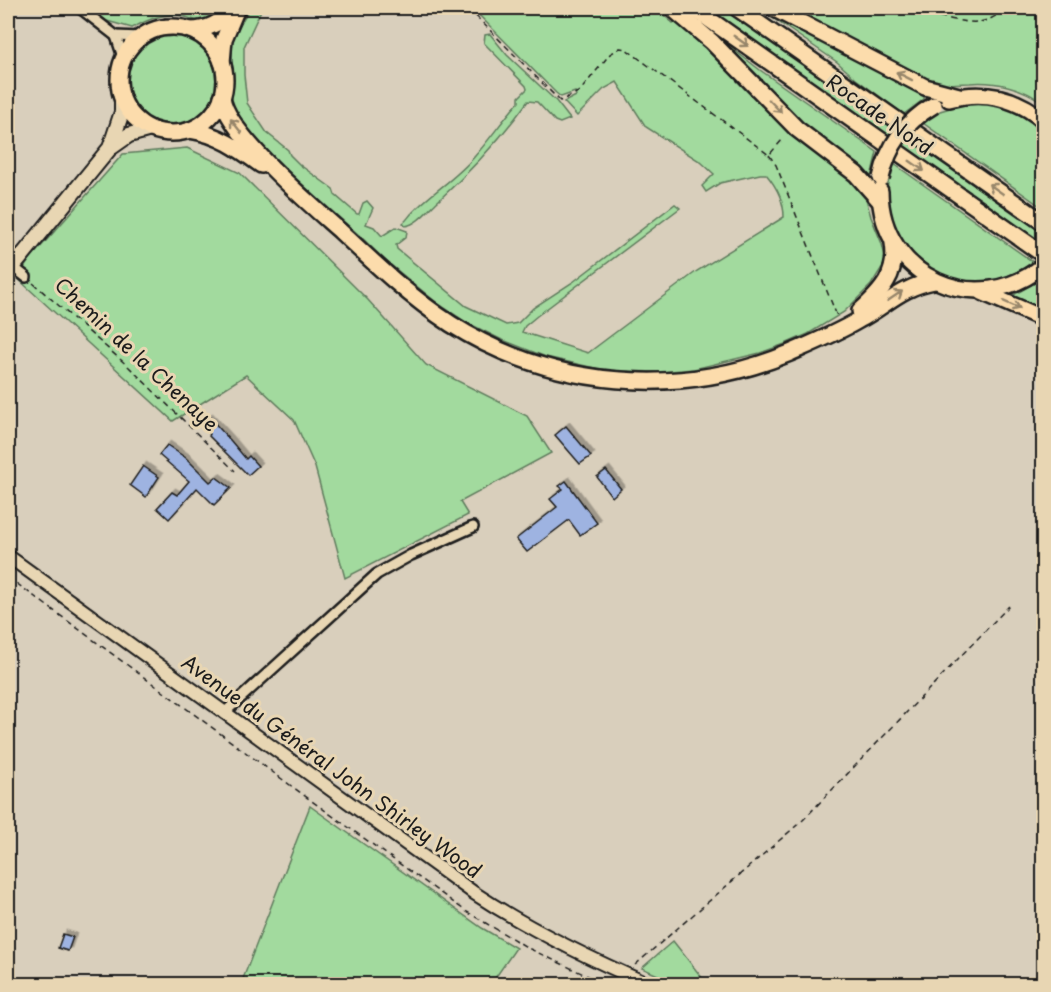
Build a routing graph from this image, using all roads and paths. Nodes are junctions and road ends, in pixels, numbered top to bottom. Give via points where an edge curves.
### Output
1 (80, 8) edge
2 (468, 8) edge
3 (672, 8) edge
4 (693, 8) edge
5 (737, 8) edge
6 (773, 8) edge
7 (898, 8) edge
8 (988, 8) edge
9 (1006, 8) edge
10 (191, 26) junction
11 (139, 32) junction
12 (116, 36) junction
13 (123, 57) junction
14 (222, 63) junction
15 (958, 96) junction
16 (222, 97) junction
17 (122, 98) junction
18 (1044, 121) edge
19 (151, 129) junction
20 (190, 130) junction
21 (782, 140) dead end
22 (110, 148) junction
23 (769, 155) junction
24 (286, 182) junction
25 (880, 201) junction
26 (1044, 223) edge
27 (893, 242) junction
28 (1044, 255) edge
29 (1044, 265) edge
30 (10, 269) edge
31 (26, 277) joint
32 (934, 280) junction
33 (979, 291) junction
34 (1044, 319) edge
35 (842, 324) junction
36 (826, 336) junction
37 (235, 471) dead end
38 (473, 527) dead end
39 (8, 556) edge
40 (8, 578) edge
41 (1009, 606) dead end
42 (224, 713) junction
43 (626, 975) junction
44 (604, 984) edge
45 (648, 984) edge

1 - 12 street
2 - 23 path via 560,101 585,86 615,50 626,49
3 -> 25 main road via 712,42 797,129 856,174
4 -> 28 main road, Rocade Nord
26 -> 5 main road, Rocade Nord
15 -> 6 main road via 925,87
7 - 9 path via 945,19 978,21 986,21
8 - 9 path
10 - 11 main road
10 - 11 path via 165,18
10 - 14 main road via 213,46
10 - 14 main road via 210,28 237,8 224,39
11 - 12 street
11 - 13 main road
12 - 13 street
13 - 17 main road via 118,78
14 - 16 main road
15 - 18 main road via 1000,97 1025,107
15 - 25 main road, bridge via 934,105 898,135 880,178
16 - 20 main road via 207,120
24 -> 16 main road via 232,121
17 - 19 main road via 133,117
17 - 22 main road via 122,112
19 - 20 main road via 171,133
19 - 22 main road via 129,135
20 - 24 main road via 227,142
21 - 23 path
22 - 30 main road
23 - 35 path
24 - 36 main road via 377,266 438,314 492,346 555,369 612,380 691,379 751,367
25 - 27 main road
27 - 32 main road via 911,264
27 - 35 main road via 894,263 888,280 870,302
29 - 33 main road via 1024,279
30 - 31 street, Chemin de la Chenaye
31 - 37 path, Chemin de la Chenaye via 129,367
32 - 33 main road
36 -> 32 main road via 860,320 907,288
33 -> 34 main road
35 - 36 main road
38 - 42 street via 377,574
39 - 42 street, Avenue du Général John Shirley Wood
40 - 44 path via 467,912 530,949
41 - 43 path via 803,820 638,960
42 - 43 street, Avenue du Général John Shirley Wood via 497,908
43 - 45 street, Avenue du Général John Shirley Wood

